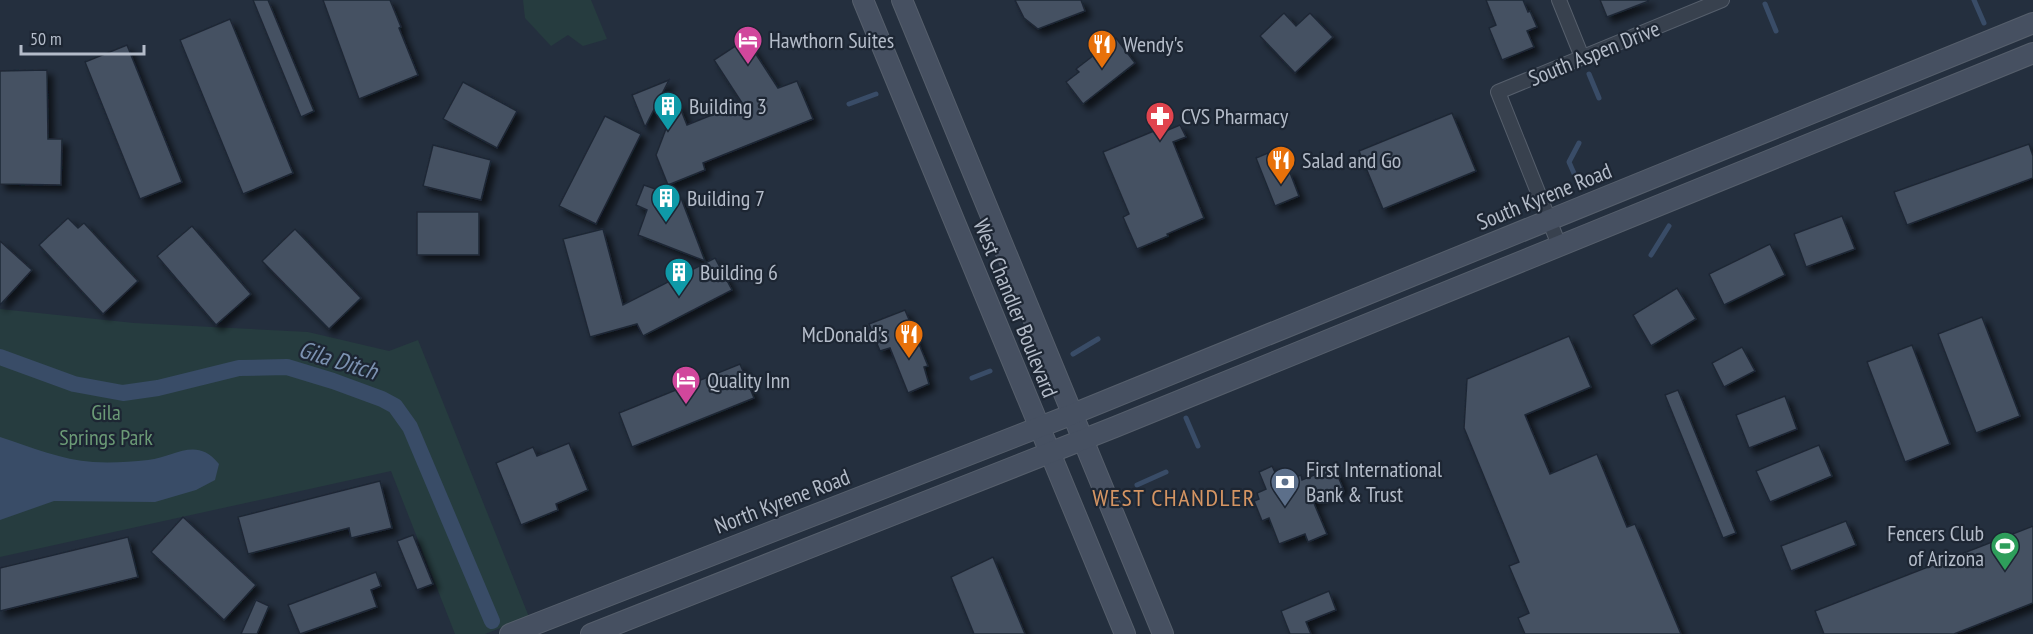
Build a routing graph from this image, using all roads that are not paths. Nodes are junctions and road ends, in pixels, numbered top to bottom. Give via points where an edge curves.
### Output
1 (863, 0) edge
2 (902, 0) edge
3 (1559, 0) edge
4 (1722, 0) edge
5 (2033, 23) edge
6 (2033, 53) edge
7 (1582, 57) junction
8 (1549, 220) junction
9 (1559, 245) junction
10 (1322, 312) junction
11 (1383, 317) junction
12 (1073, 414) junction
13 (1039, 426) junction
14 (1083, 440) junction
15 (1050, 453) junction
16 (510, 634) edge
17 (591, 634) edge
18 (1125, 634) edge
19 (1163, 634) edge

1 - 13 main road, West Chandler Boulevard
2 - 12 main road, West Chandler Boulevard
3 - 7 street
4 - 7 street, South Aspen Drive
5 - 8 main road, South Kyrene Road
6 - 9 main road
7 - 8 street, South Aspen Drive via 1498,92
8 - 9 street
8 - 10 main road, South Kyrene Road
9 - 11 main road
10 - 11 main road via 1359,309
10 - 12 main road, South Kyrene Road
11 - 14 main road
12 - 13 main road, North Kyrene Road
12 - 14 main road, West Chandler Boulevard
13 - 15 main road, West Chandler Boulevard
13 - 16 main road, North Kyrene Road
14 - 15 main road
14 - 19 main road, West Chandler Boulevard
15 - 17 main road
15 - 18 main road, West Chandler Boulevard

